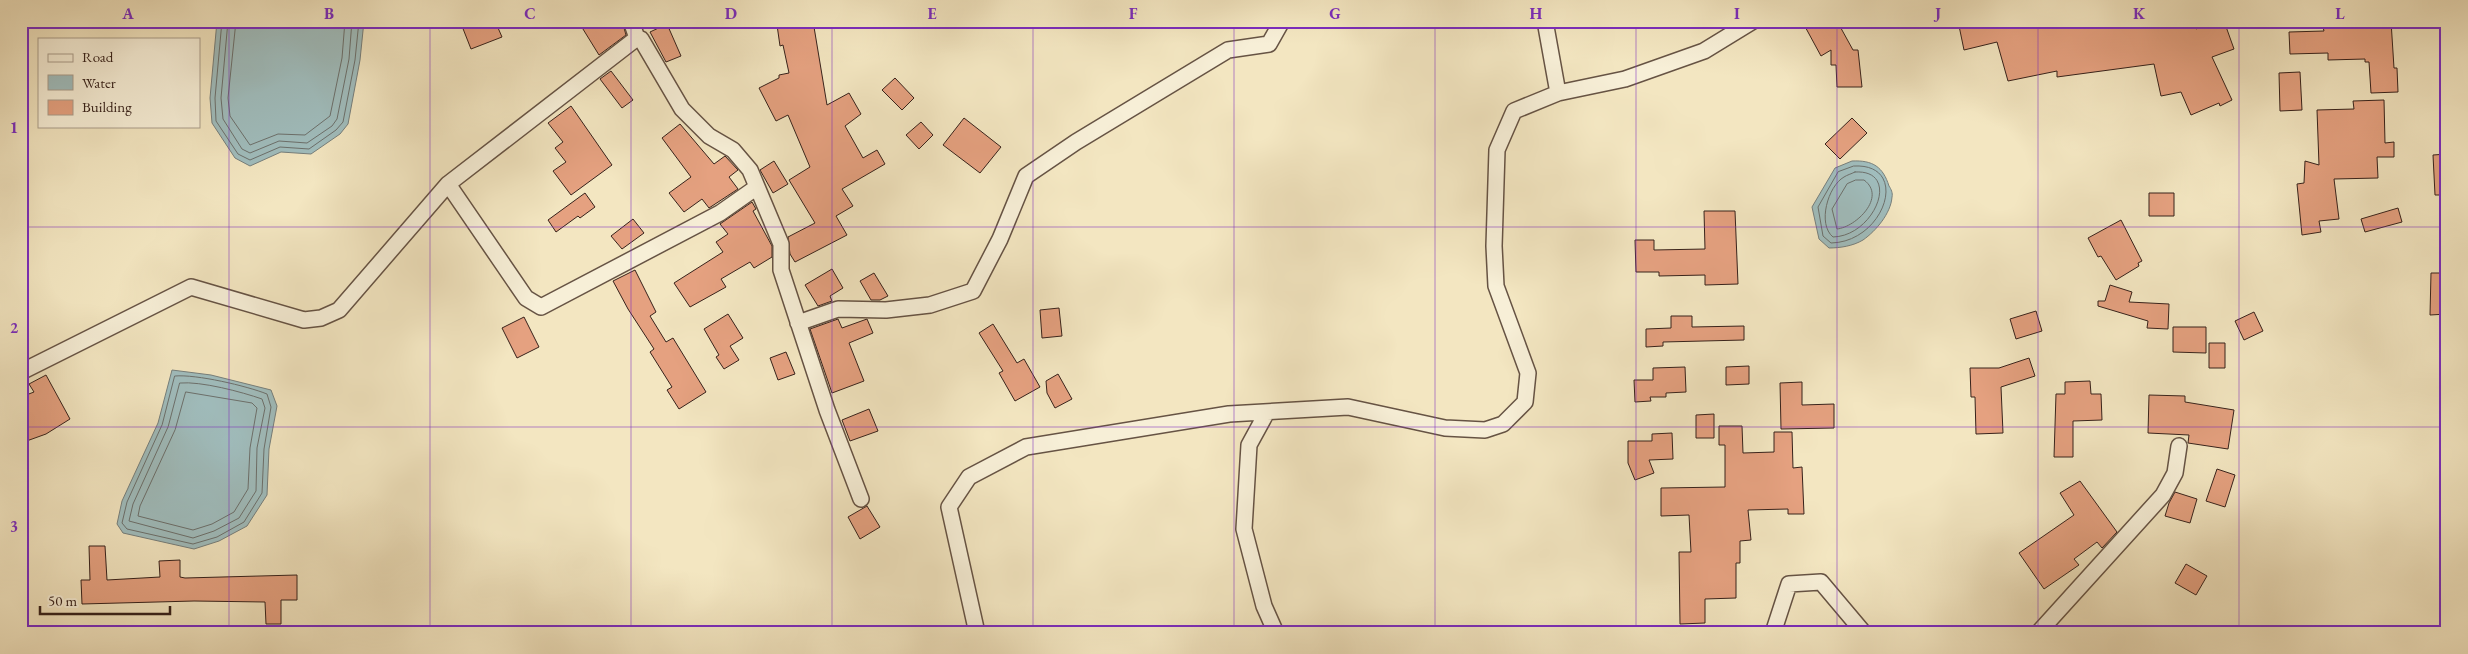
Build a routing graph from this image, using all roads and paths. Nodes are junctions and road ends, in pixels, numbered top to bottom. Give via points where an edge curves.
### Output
1 (632, 21) edge
2 (1282, 21) edge
3 (1545, 21) edge
4 (1753, 21) edge
5 (638, 38) junction
6 (1558, 93) junction
7 (448, 184) junction
8 (757, 187) junction
9 (798, 322) junction
10 (21, 372) edge
11 (1267, 412) junction
12 (2180, 446) dead end
13 (862, 500) dead end
14 (977, 633) edge
15 (1276, 633) edge
16 (1773, 633) edge
17 (1864, 633) edge
18 (2038, 633) edge

1 - 5 street
2 - 9 street via 1269,44 1228,50 1026,176 974,291 930,305 886,310 838,308
3 - 6 street
4 - 6 street via 1704,51 1625,79
5 - 7 street
5 - 8 street via 682,109 709,136 733,150 750,170
6 - 11 street via 1514,111 1497,150 1496,286 1528,373 1525,402 1503,424 1485,430 1445,428 1348,407
7 - 8 street via 526,298 540,306 720,213
7 - 10 street via 339,310 321,318 304,320 191,287
8 - 9 street via 781,244 781,270
9 - 13 street
11 - 14 street via 1229,414 1026,447 969,477 949,507
11 - 15 street via 1249,445 1244,529 1264,606
12 - 18 street via 2175,473 2163,495
16 - 17 street via 1789,584 1821,582

